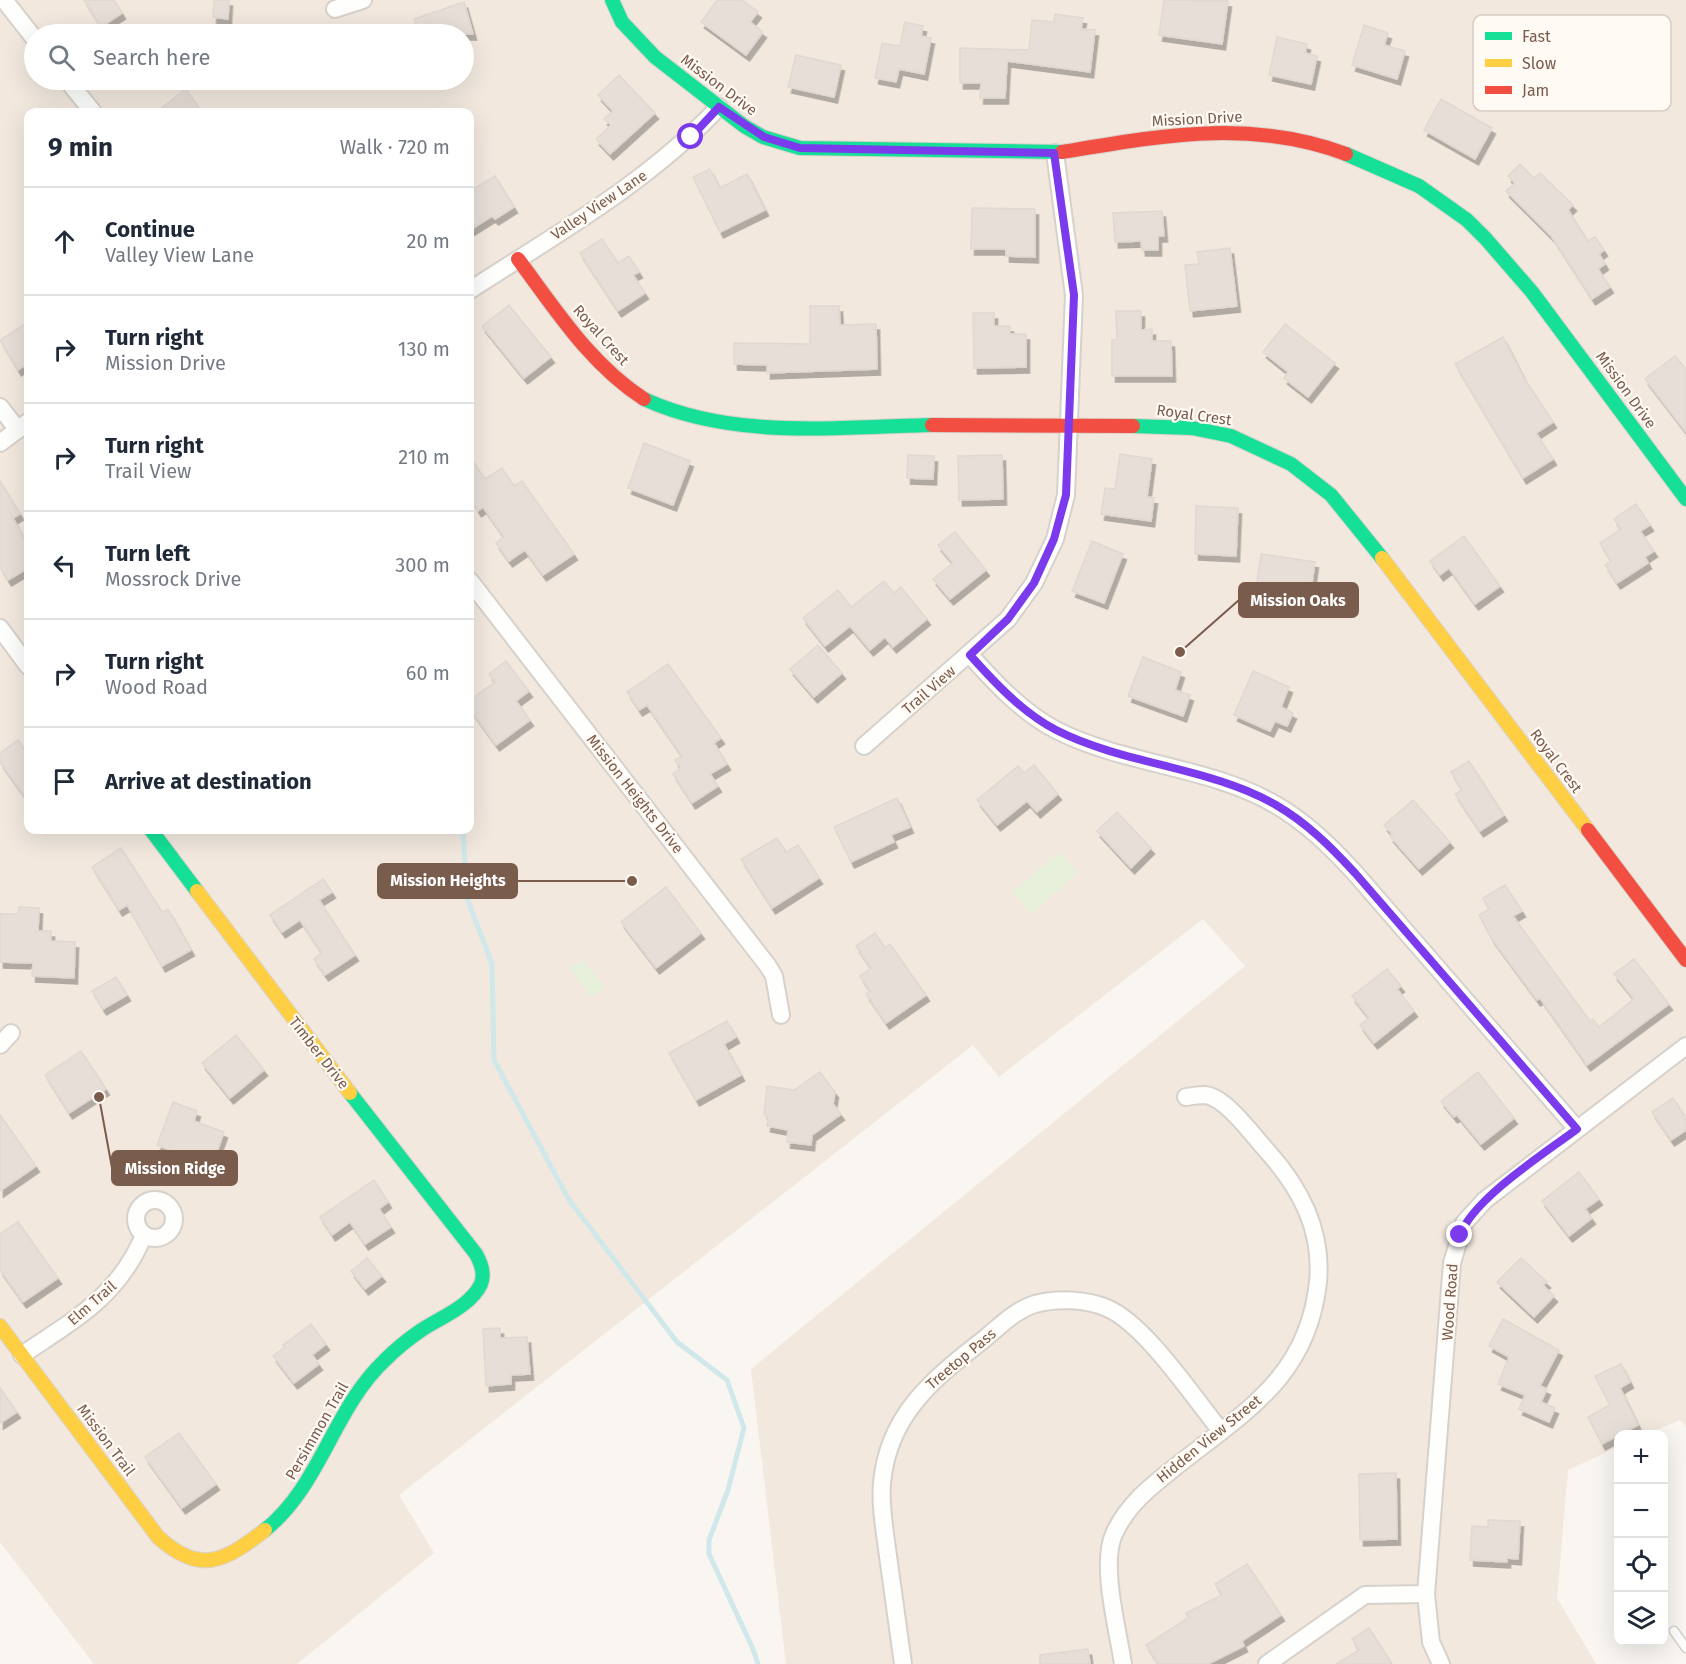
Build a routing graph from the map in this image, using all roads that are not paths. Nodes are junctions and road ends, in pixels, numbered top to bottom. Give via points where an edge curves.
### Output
1 (4, 0) edge
2 (363, 0) edge
3 (612, 0) edge
4 (335, 9) dead end
5 (24, 25) edge
6 (75, 90) edge
7 (719, 107) junction
8 (90, 108) edge
9 (1054, 153) junction
10 (518, 259) junction
11 (474, 287) edge
12 (0, 407) edge
13 (1067, 424) junction
14 (23, 426) edge
15 (0, 443) edge
16 (1686, 499) edge
17 (474, 585) edge
18 (0, 628) edge
19 (970, 655) junction
20 (24, 661) edge
21 (864, 746) dead end
22 (154, 834) edge
23 (1686, 960) edge
24 (781, 1016) dead end
25 (1686, 1046) edge
26 (1186, 1097) dead end
27 (1577, 1129) junction
28 (144, 1235) dead end
29 (483, 1276) joint
30 (0, 1326) edge
31 (22, 1355) junction
32 (1221, 1431) junction
33 (196, 1563) joint
34 (1426, 1594) junction
35 (1674, 1631) dead end
36 (1686, 1648) edge
37 (903, 1664) edge
38 (1124, 1664) edge
39 (1267, 1664) edge
40 (1441, 1664) edge

1 - 5 street
2 - 4 street
3 - 7 street, Mission Drive via 622,22 639,42
6 - 8 street
7 - 9 street, Mission Drive via 764,137 800,148
7 - 10 street, Valley View Lane via 691,137 637,182
9 - 13 street, Trail View via 1073,277
9 - 16 street, Mission Drive via 1168,135 1250,132 1335,150 1419,186 1467,220 1532,292
10 - 11 street, Valley View Lane
10 - 13 street, Royal Crest via 606,370 665,409 691,417 774,426
12 - 14 street
13 - 19 street, Trail View via 1066,495 1045,563 1008,619
13 - 23 street, Royal Crest via 1152,425 1231,436 1291,464 1332,495
14 - 15 street
17 - 24 street, Mission Heights Drive via 768,966 774,976
18 - 20 street
19 - 21 street, Trail View
19 - 27 street via 1012,698 1056,729 1108,751 1245,791 1306,826 1355,873
22 - 29 street, Timber Drive via 476,1254
25 - 27 street, Wood Road
26 - 32 street, Hidden View Street via 1206,1095 1224,1104 1292,1180 1319,1244 1316,1304 1292,1365 1257,1402
27 - 34 street, Wood Road via 1485,1200 1464,1223 1455,1249
28 - 31 street, Elm Trail via 134,1260 114,1287
29 - 33 street, Persimmon Trail via 471,1298 418,1333 363,1384 333,1430 308,1482 280,1517 228,1556
30 - 31 street, Mission Trail
31 - 33 street, Mission Trail via 158,1537
32 - 37 street, Treetop Pass via 1142,1334 1107,1308 1058,1300 1035,1304 1016,1314 932,1380 913,1402 888,1452 882,1509
32 - 38 street, Hidden View Street via 1144,1492 1112,1537 1110,1573
34 - 39 street via 1365,1595
34 - 40 street, Wood Road via 1431,1642
35 - 36 lane

